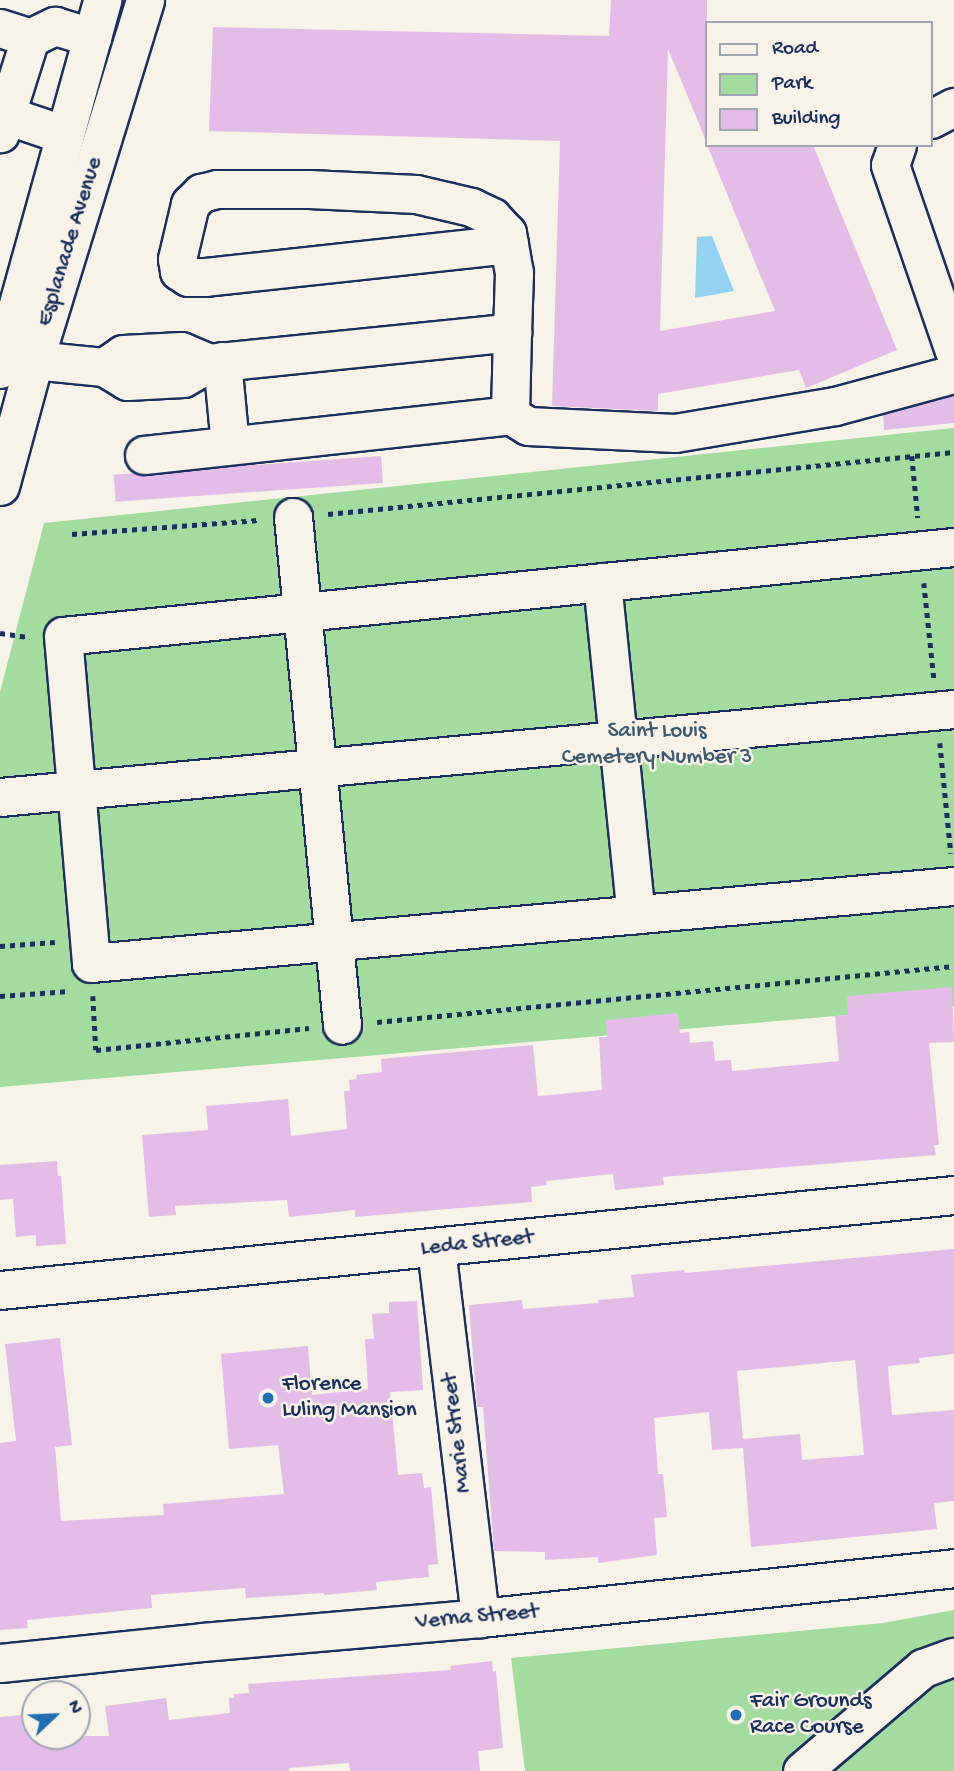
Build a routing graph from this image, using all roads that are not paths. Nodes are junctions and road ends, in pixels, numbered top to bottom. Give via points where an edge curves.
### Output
1 (102, 0) edge
2 (145, 0) edge
3 (15, 33) edge
4 (92, 37) junction
5 (954, 107) edge
6 (933, 118) edge
7 (3, 124) edge
8 (65, 135) junction
9 (896, 147) edge
10 (509, 244) junction
11 (512, 332) junction
12 (954, 351) edge
13 (13, 362) edge
14 (216, 362) junction
15 (954, 374) edge
16 (510, 415) junction
17 (230, 445) junction
18 (144, 455) dead end
19 (0, 486) edge
20 (293, 517) dead end
21 (937, 549) edge
22 (602, 582) junction
23 (302, 612) junction
24 (945, 710) edge
25 (618, 740) junction
26 (316, 768) junction
27 (76, 790) junction
28 (0, 797) edge
29 (953, 872) edge
30 (636, 914) junction
31 (332, 942) junction
32 (342, 1025) road end
33 (954, 1195) edge
34 (436, 1248) junction
35 (0, 1290) edge
36 (954, 1568) edge
37 (480, 1618) junction
38 (954, 1657) edge
39 (0, 1663) edge
40 (802, 1771) edge

1 - 4 street, Esplanade Avenue
2 - 13 street, Esplanade Avenue
3 - 4 street via 55,26
3 - 7 street
4 - 8 street, Esplanade Avenue
5 - 6 street
7 - 8 street
8 - 13 street, Esplanade Avenue
9 - 12 street via 890,165
10 - 10 street via 507,233 492,217 416,194 217,189 201,193 190,204 177,259 179,271 188,277 206,277
10 - 11 street via 514,273
11 - 14 street
11 - 16 street
13 - 14 street via 104,367 127,380 141,380 183,378
13 - 19 street, Esplanade Avenue
14 - 17 street
15 - 16 street via 835,406 675,433 528,426
16 - 17 street
17 - 18 street
20 - 23 street
21 - 22 street
22 - 23 street
22 - 25 street
23 - 26 street
23 - 27 street via 63,636
24 - 25 street
25 - 26 street
25 - 30 street
26 - 27 street
26 - 31 street
27 - 28 street
27 - 31 street via 84,977
29 - 30 street
30 - 31 street
31 - 32 street
33 - 34 street, Leda Street
34 - 35 street, Leda Street
34 - 37 street, Marie Street
36 - 37 street, Verna Street
37 - 39 street, Verna Street
38 - 40 street via 923,1668

